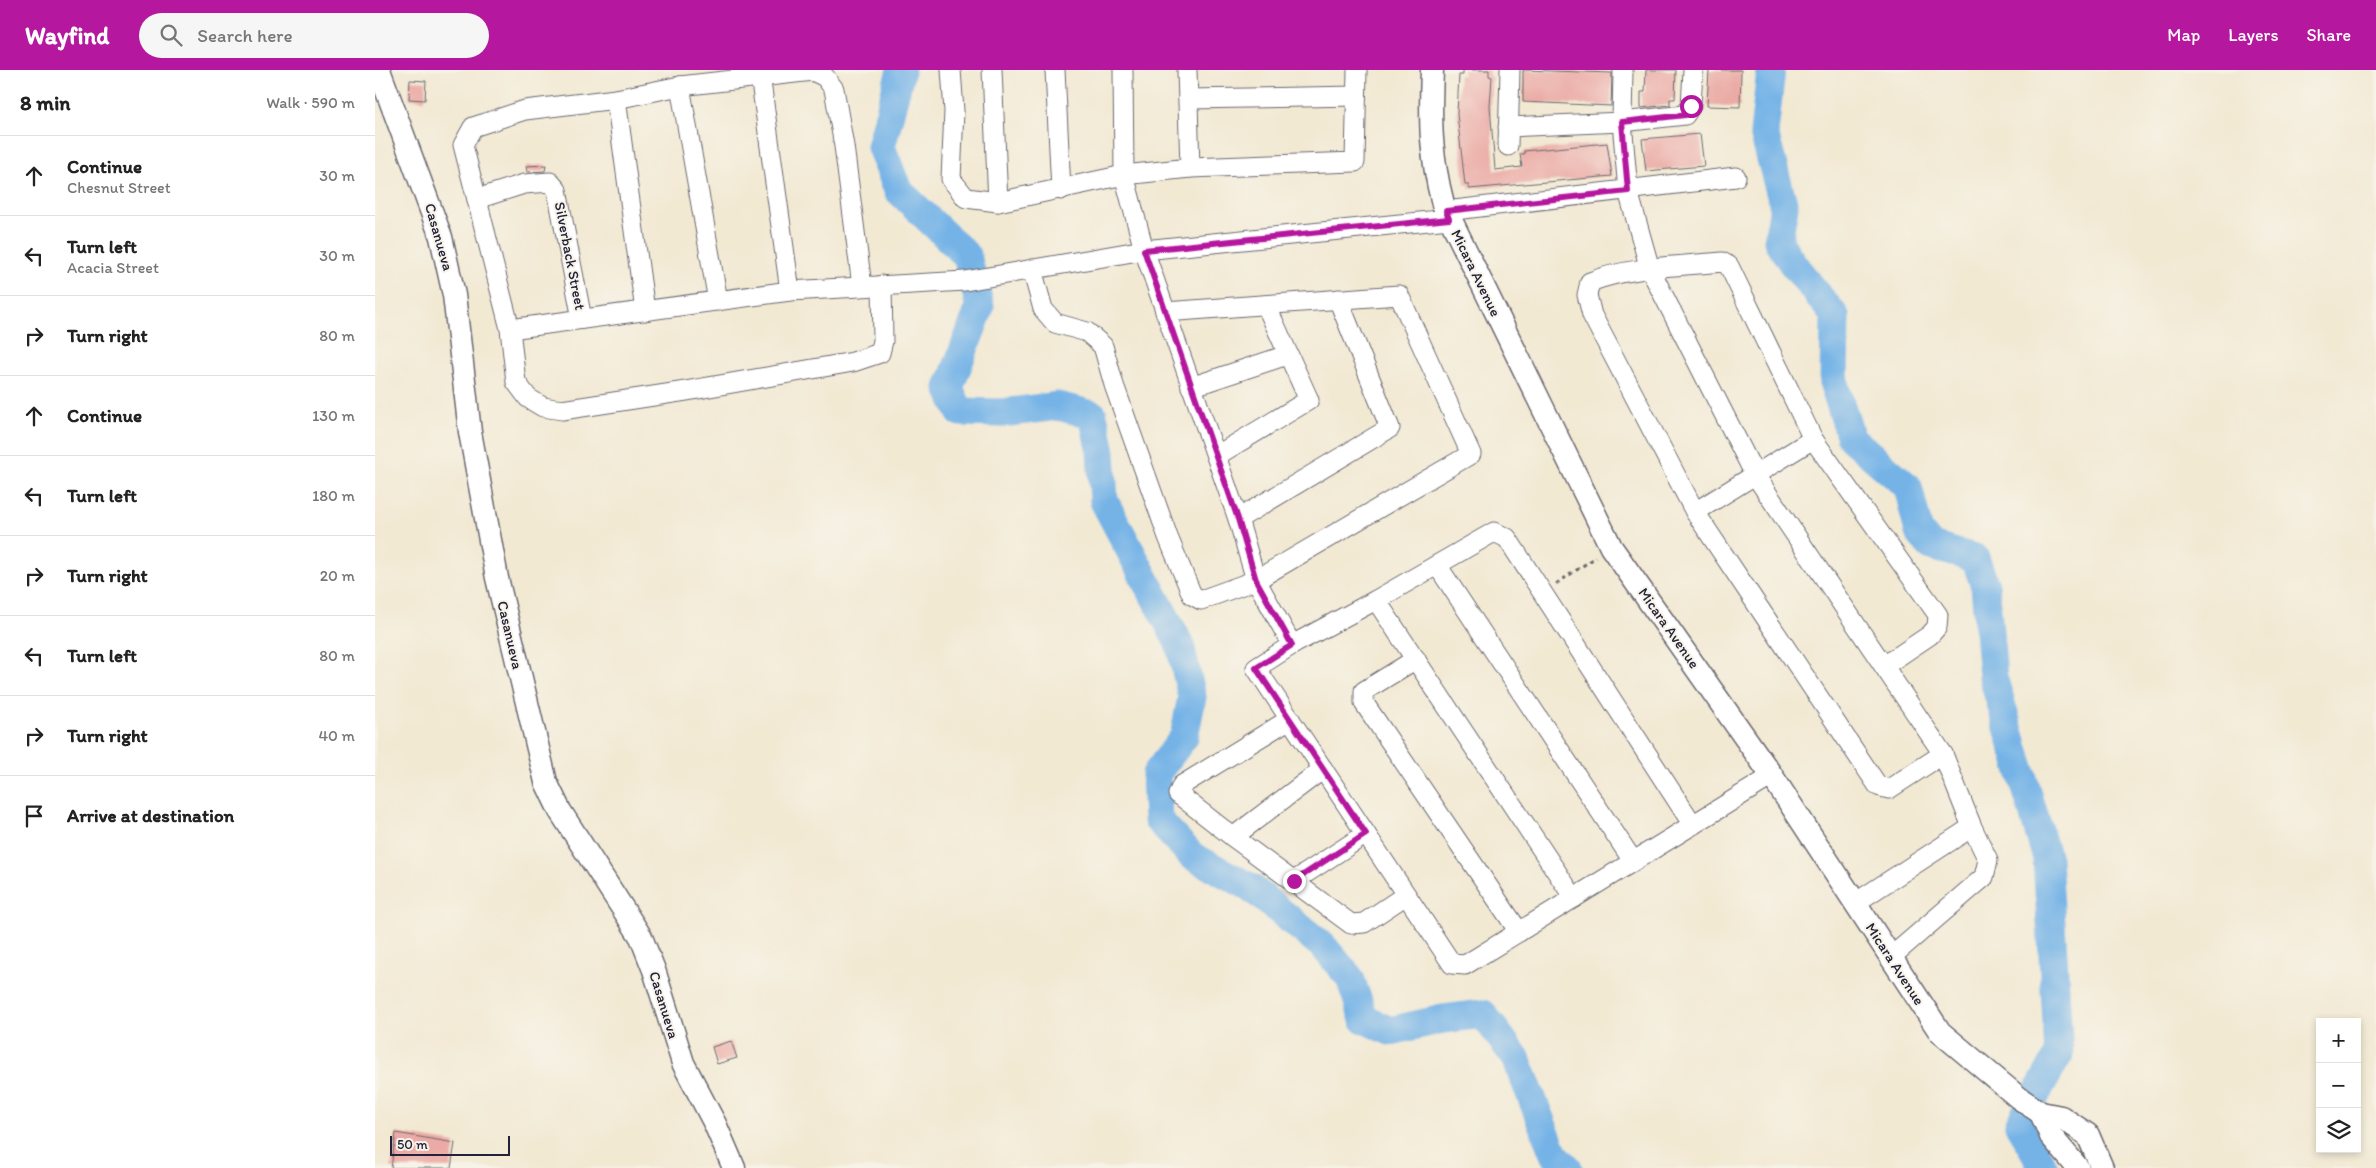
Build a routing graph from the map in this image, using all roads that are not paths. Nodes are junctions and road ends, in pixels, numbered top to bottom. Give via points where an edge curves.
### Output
1 (379, 70) edge
2 (951, 70) edge
3 (992, 70) edge
4 (1055, 70) edge
5 (1123, 70) edge
6 (1187, 70) edge
7 (1357, 70) edge
8 (1432, 70) edge
9 (1509, 70) edge
10 (1623, 70) edge
11 (1693, 70) edge
12 (760, 76) junction
13 (680, 86) junction
14 (1356, 96) junction
15 (615, 99) junction
16 (1188, 99) junction
17 (1622, 122) junction
18 (1508, 126) junction
19 (1508, 146) dead end
20 (1190, 168) junction
21 (1124, 175) junction
22 (1736, 177) dead end
23 (1061, 190) junction
24 (1628, 191) junction
25 (477, 200) junction
26 (998, 202) junction
27 (1448, 215) junction
28 (1144, 250) junction
29 (1032, 269) junction
30 (1650, 269) junction
31 (882, 285) junction
32 (862, 286) junction
33 (791, 291) junction
34 (1338, 299) junction
35 (717, 301) junction
36 (1266, 305) junction
37 (645, 311) junction
38 (1165, 312) junction
39 (582, 319) junction
40 (510, 329) junction
41 (1287, 355) junction
42 (1191, 387) junction
43 (1813, 439) junction
44 (1216, 456) junction
45 (1755, 475) junction
46 (1695, 512) junction
47 (1238, 519) junction
48 (1437, 565) junction
49 (1256, 580) junction
50 (1376, 600) junction
51 (1292, 645) junction
52 (1416, 659) junction
53 (1885, 666) junction
54 (1290, 719) junction
55 (1943, 754) junction
56 (1323, 769) junction
57 (1773, 776) junction
58 (1693, 825) junction
59 (1972, 827) junction
60 (1366, 834) junction
61 (1233, 838) junction
62 (1633, 861) junction
63 (1294, 881) junction
64 (1406, 895) junction
65 (1575, 898) junction
66 (1855, 903) junction
67 (1519, 932) junction
68 (1891, 957) junction
69 (2041, 1113) junction
70 (734, 1168) edge
71 (2078, 1168) edge
72 (2102, 1168) edge

1 - 70 street, Casanueva via 441,237 454,295 470,432 495,568 546,782 559,811 641,937 683,1063
2 - 26 street via 955,111 951,179 966,198
3 - 26 street
4 - 23 street
5 - 21 street
6 - 16 street
7 - 14 street
8 - 27 street, Micara Avenue via 1430,132 1435,173
9 - 18 street
10 - 17 street
11 - 17 street via 1691,106 1685,115
12 - 13 street
12 - 32 street via 813,71 825,77 834,89
12 - 33 street
13 - 15 street
13 - 35 street
14 - 16 street
14 - 20 street via 1355,162
15 - 25 street via 525,110 473,127 463,145
15 - 37 street
16 - 20 street
17 - 18 street
17 - 24 street
18 - 19 street
20 - 21 street
21 - 23 street
21 - 28 street
22 - 24 street
23 - 26 street
24 - 27 street
24 - 30 street
25 - 39 street, Silverback Street via 524,184 550,182 557,190
25 - 40 street
27 - 28 street
27 - 57 street, Micara Avenue via 1611,547
28 - 29 street
28 - 38 street
29 - 31 street via 972,279
29 - 49 street via 1043,309 1055,323 1087,332 1103,346 1168,537 1192,595 1201,600 1212,598
30 - 43 street via 1722,262 1729,266
30 - 45 street
30 - 46 street via 1596,279 1590,282 1587,295 1592,315
31 - 32 street
31 - 40 street via 883,341 880,353 853,362 562,410 543,407 529,398 516,382
32 - 33 street
33 - 35 street
34 - 36 street
34 - 47 street via 1390,428
34 - 49 street via 1399,295 1471,454
35 - 37 street
36 - 38 street
36 - 41 street
37 - 39 street
38 - 42 street
39 - 40 street
41 - 42 street
41 - 44 street via 1309,400
42 - 44 street
43 - 45 street
43 - 53 street via 1937,616 1937,627 1930,635
44 - 47 street
45 - 46 street
45 - 53 street
46 - 55 street via 1878,786 1889,789
47 - 49 street
48 - 50 street
48 - 58 street via 1494,532 1507,538
48 - 62 street
49 - 51 street
50 - 51 street
50 - 52 street
51 - 54 street via 1256,668
52 - 65 street
52 - 67 street via 1364,691 1364,703
53 - 55 street
54 - 56 street
54 - 61 street via 1182,785 1178,794
55 - 59 street
56 - 60 street
56 - 61 street
57 - 58 street
57 - 66 street, Micara Avenue
58 - 62 street
59 - 66 street
59 - 68 street via 1988,860 1984,877
60 - 63 street
60 - 64 street
61 - 63 street
62 - 65 street
63 - 64 street via 1351,924 1364,923
64 - 67 street via 1452,964 1465,965
65 - 67 street
66 - 68 street, Micara Avenue
68 - 69 street, Micara Avenue via 1940,1032
69 - 71 street via 2051,1136
69 - 72 street, Micara Avenue via 2061,1118 2088,1135

